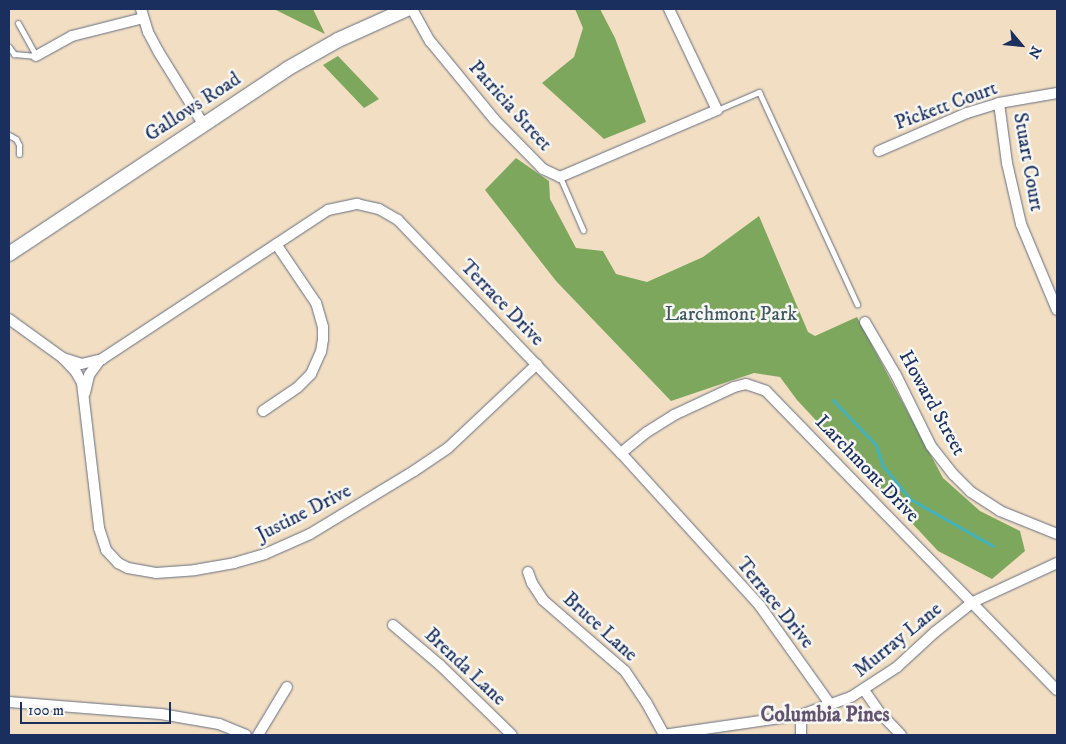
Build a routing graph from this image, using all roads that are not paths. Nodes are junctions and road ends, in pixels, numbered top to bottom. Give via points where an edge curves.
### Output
1 (407, 9) edge
2 (412, 9) edge
3 (669, 9) edge
4 (142, 13) edge
5 (18, 23) dead end
6 (9, 47) edge
7 (36, 56) junction
8 (1057, 93) edge
9 (999, 103) junction
10 (717, 110) junction
11 (203, 124) junction
12 (9, 135) edge
13 (879, 151) dead end
14 (19, 154) dead end
15 (560, 177) junction
16 (583, 230) dead end
17 (276, 244) junction
18 (9, 254) edge
19 (857, 304) dead end
20 (1057, 310) edge
21 (9, 319) edge
22 (865, 322) dead end
23 (63, 358) junction
24 (102, 359) junction
25 (537, 364) junction
26 (85, 395) junction
27 (263, 411) dead end
28 (621, 453) junction
29 (1057, 534) edge
30 (1057, 563) edge
31 (528, 572) dead end
32 (973, 602) junction
33 (394, 625) dead end
34 (287, 687) dead end
35 (864, 690) junction
36 (1057, 690) edge
37 (9, 702) edge
38 (830, 704) junction
39 (801, 715) junction
40 (246, 735) edge
41 (258, 735) edge
42 (512, 735) edge
43 (664, 735) edge
44 (802, 735) edge
45 (901, 735) edge

1 - 11 main road, Gallows Road via 312,54
2 - 15 street, Patricia Street via 430,41 494,119 543,169
3 - 10 street
4 - 7 street via 72,36
4 - 11 street via 158,50
5 - 7 lane
6 - 7 lane via 14,54
8 - 9 street, Pickett Court
9 - 13 street, Pickett Court via 934,126
9 - 20 street, Stuart Court via 1007,163 1021,224
10 - 15 street
10 - 19 lane via 759,92
11 - 18 main road, Gallows Road
12 - 14 lane via 16,139
15 - 16 lane
17 - 24 street, Terrace Drive
17 - 25 street, Terrace Drive via 337,207 357,204 379,209 398,220
17 - 27 street via 316,303 323,340 311,374
21 - 23 street, Justine Drive
22 - 29 street, Howard Street via 931,446 954,475 971,492 1000,511
23 - 24 street, Terrace Drive via 81,364
23 - 26 street, Justine Drive via 76,372
24 - 26 street via 89,375
25 - 26 street, Justine Drive via 448,448 310,534 260,556 234,563 156,573 118,563 101,539
25 - 28 street, Terrace Drive
28 - 32 street, Larchmont Drive via 647,432 696,404 734,387 757,386 766,390 784,408
28 - 38 street, Terrace Drive via 760,606
30 - 32 street, Murray Lane
31 - 43 street, Bruce Lane via 543,600 625,671
32 - 35 street, Murray Lane via 897,667
32 - 36 street, Larchmont Drive
33 - 42 street, Brenda Lane
34 - 41 street
35 - 38 street, Murray Lane
35 - 45 street
37 - 40 street via 161,714 220,724
38 - 39 street, Murray Lane
39 - 43 street, Murray Lane
39 - 44 street

